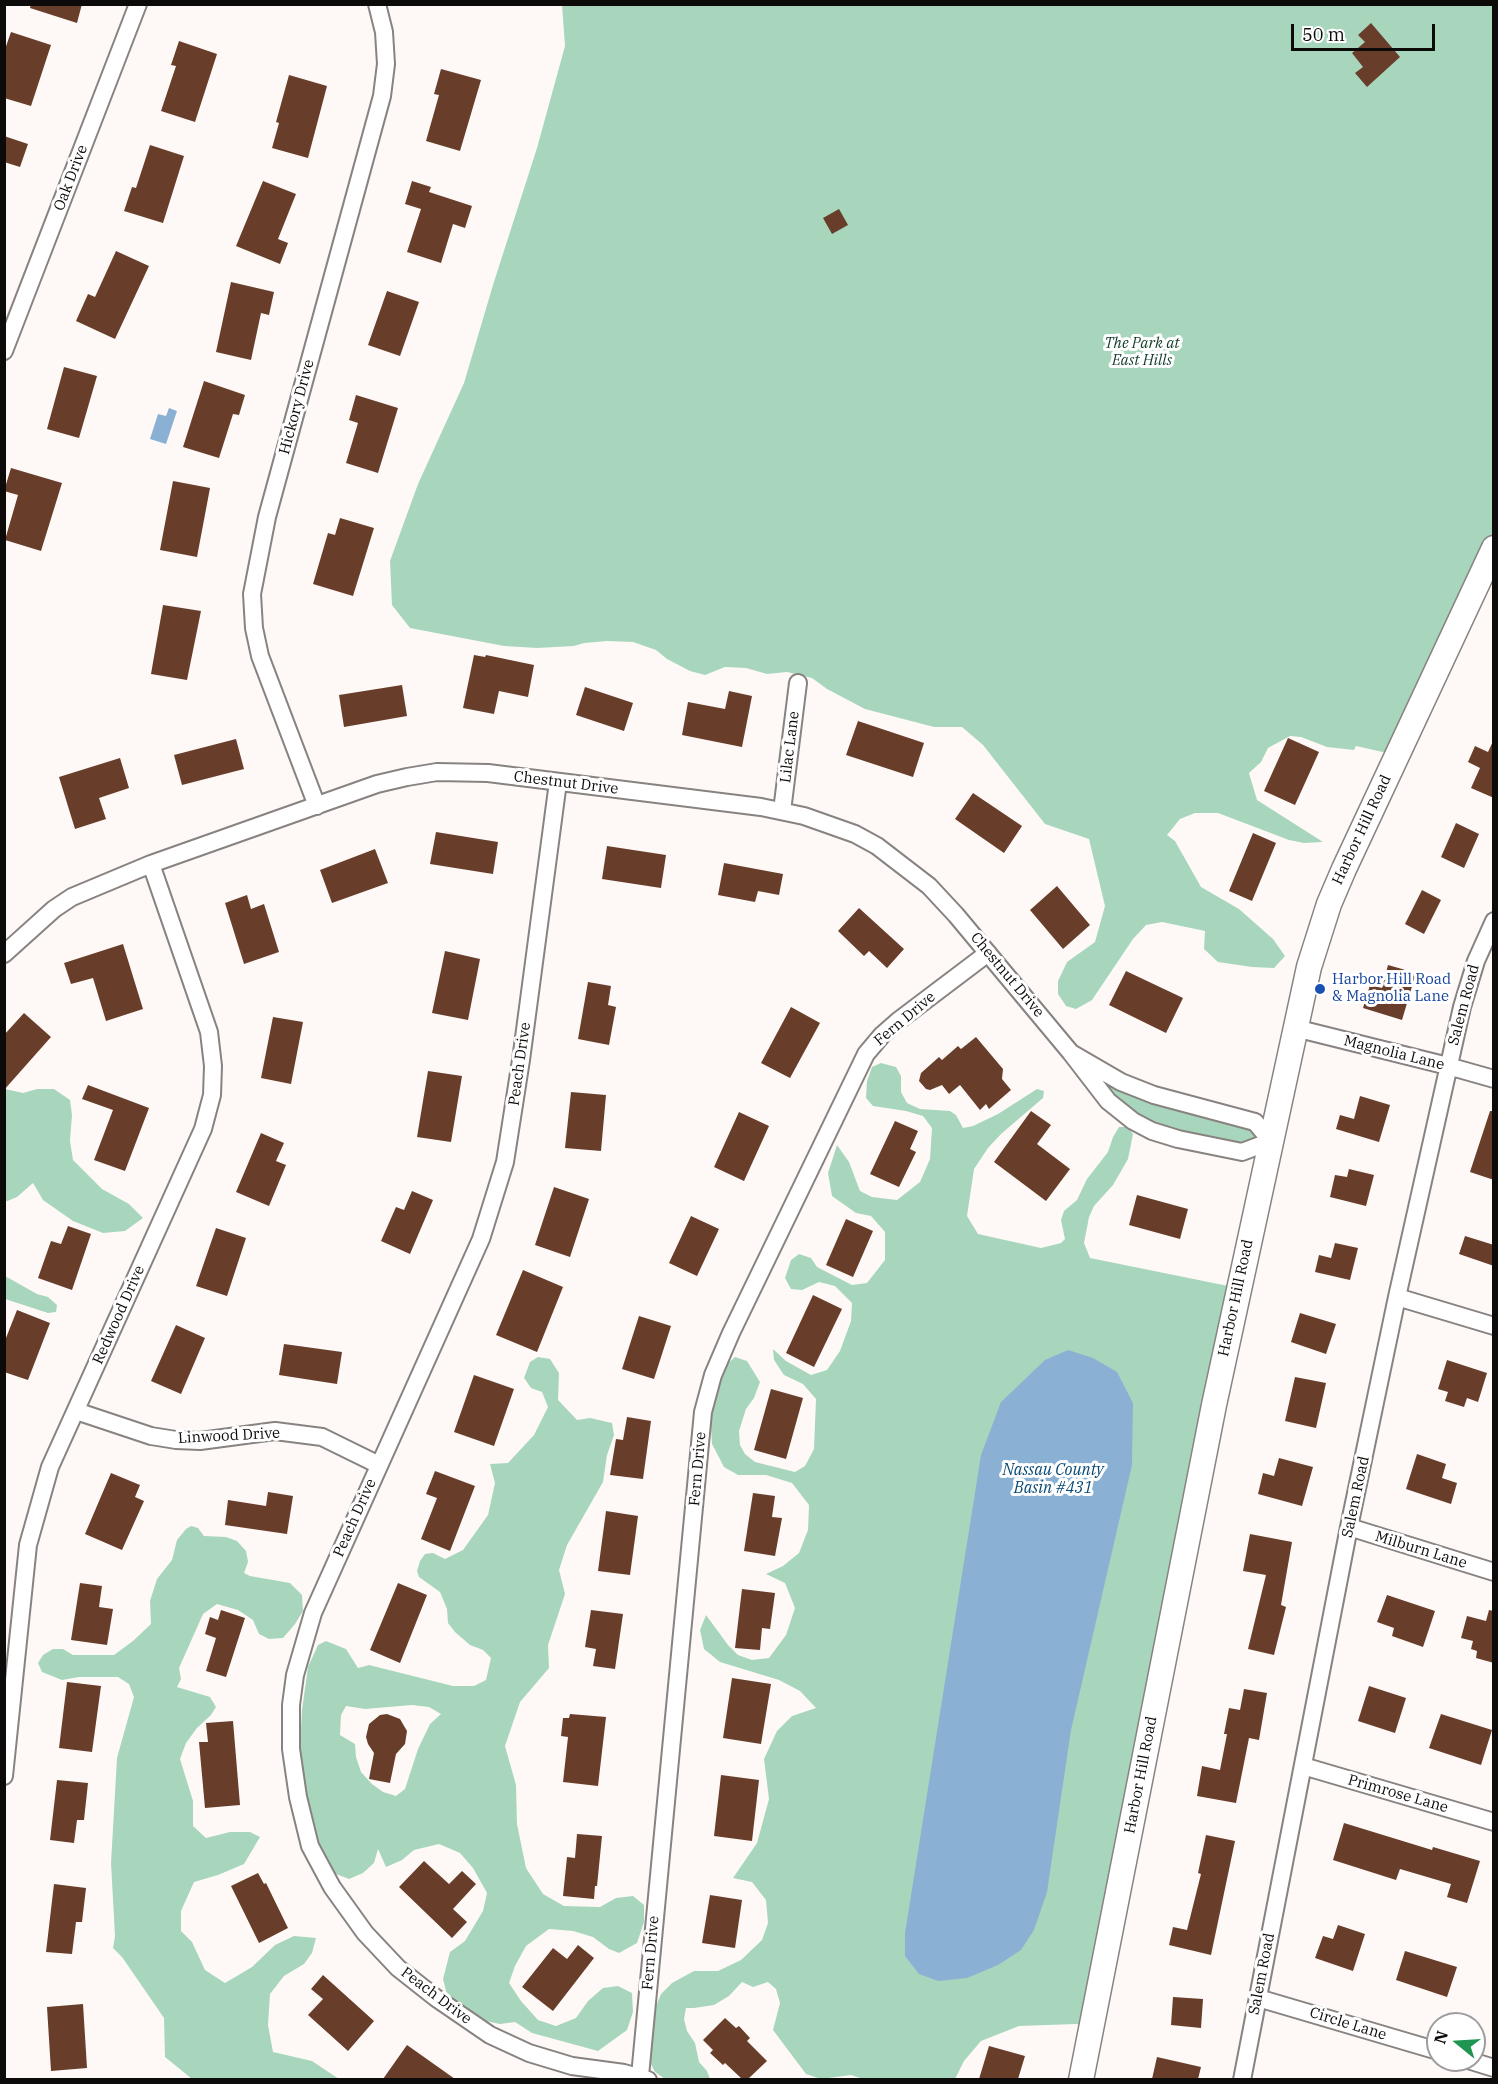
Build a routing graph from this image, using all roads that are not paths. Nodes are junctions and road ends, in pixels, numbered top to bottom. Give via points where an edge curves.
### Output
1 (138, 4) edge
2 (376, 4) edge
3 (4, 351) edge
4 (1494, 548) edge
5 (798, 683) dead end
6 (558, 782) junction
7 (317, 806) junction
8 (782, 811) junction
9 (151, 864) junction
10 (1494, 921) edge
11 (988, 953) junction
12 (4, 954) edge
13 (1295, 1028) junction
14 (1071, 1053) junction
15 (1448, 1066) junction
16 (1494, 1079) edge
17 (1270, 1141) junction
18 (1397, 1297) junction
19 (1494, 1326) edge
20 (76, 1411) junction
21 (379, 1465) junction
22 (1349, 1527) junction
23 (1494, 1572) edge
24 (1303, 1766) junction
25 (4, 1776) edge
26 (1494, 1822) edge
27 (1258, 1998) junction
28 (1426, 2047) edge
29 (644, 2078) edge
30 (1081, 2079) edge
31 (1242, 2079) edge

1 - 3 street, Oak Drive
2 - 7 street, Hickory Drive via 384,32 382,96 267,517 252,594 260,656
4 - 13 street, Harbor Hill Road via 1329,904
5 - 8 street, Lilac Lane
6 - 7 street, Chestnut Drive via 488,773 437,772 377,784
6 - 8 street, Chestnut Drive
6 - 21 street, Peach Drive via 505,1162 481,1239
7 - 9 street, Chestnut Drive
8 - 11 street, Chestnut Drive via 833,826 877,846 929,886
9 - 12 street, Chestnut Drive via 72,897
9 - 20 street, Redwood Drive via 209,1032 212,1095 202,1129
10 - 15 street, Salem Road via 1470,979
11 - 14 street, Chestnut Drive
11 - 29 street, Fern Drive via 898,1021 866,1053 713,1375 703,1412
13 - 15 street, Magnolia Lane
13 - 17 street, Harbor Hill Road
14 - 17 street, Chestnut Drive via 1121,1082 1154,1095 1255,1122
14 - 17 street, Chestnut Drive via 1108,1101 1152,1131 1242,1152
15 - 16 street, Magnolia Lane
15 - 18 street, Salem Road
17 - 30 street, Harbor Hill Road
18 - 19 street
18 - 22 street, Salem Road
20 - 21 street, Linwood Drive via 151,1436 176,1440 201,1441 275,1431 322,1437
20 - 25 street, Redwood Drive via 50,1467 28,1545
21 - 29 street, Peach Drive via 313,1613 295,1675 291,1749 310,1846 332,1887 365,1933 398,1968 436,1998 490,2035 529,2053 572,2066
22 - 23 street, Milburn Lane
22 - 24 street, Salem Road
24 - 26 street, Primrose Lane
24 - 27 street, Salem Road
27 - 28 street, Circle Lane
27 - 31 street, Salem Road

